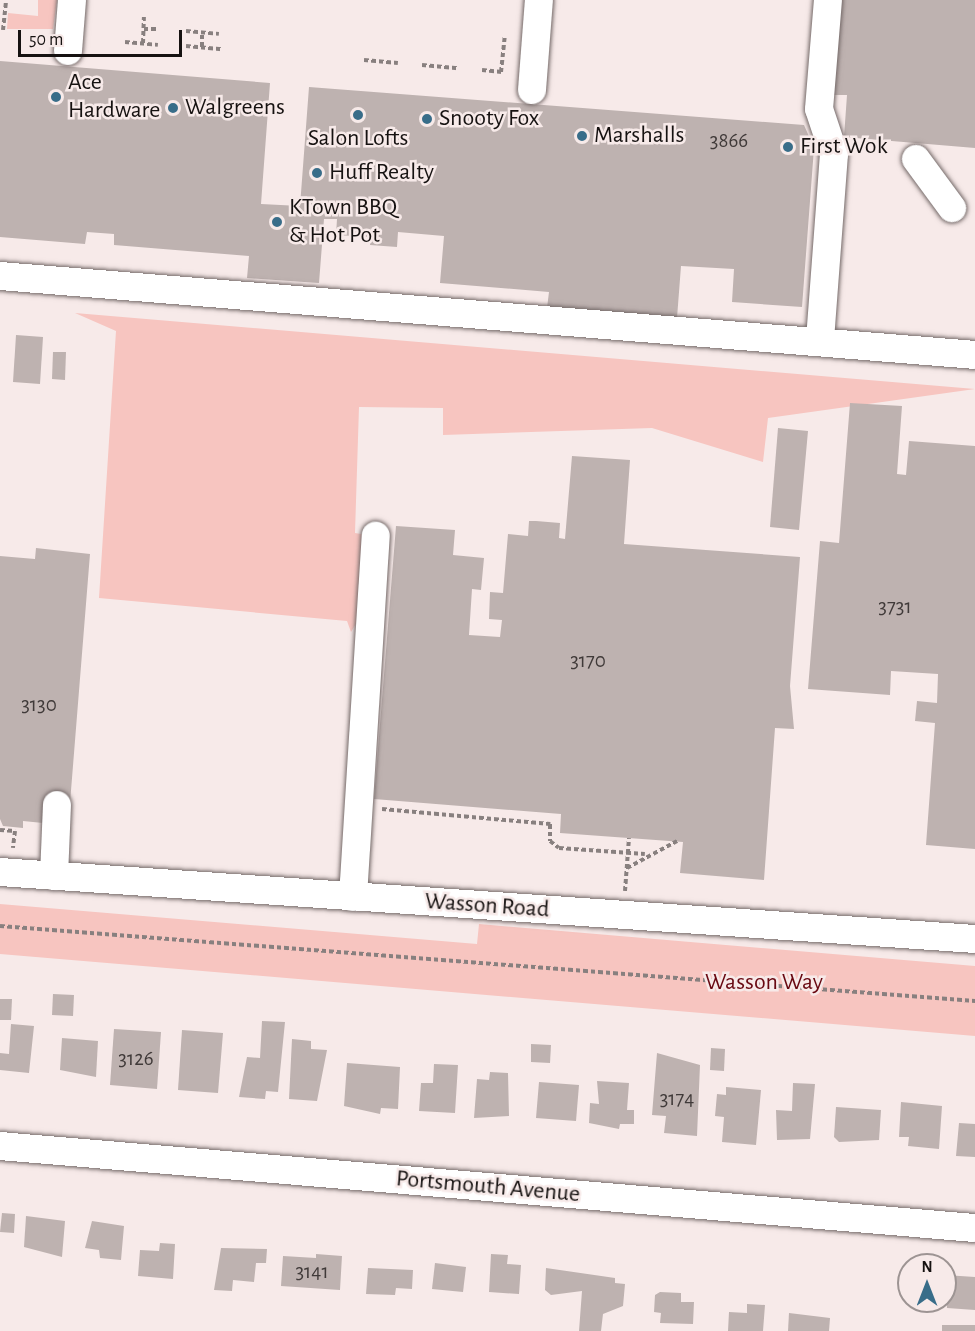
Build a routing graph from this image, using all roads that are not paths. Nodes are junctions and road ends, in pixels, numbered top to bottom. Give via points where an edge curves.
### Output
1 (72, 0) edge
2 (539, 0) edge
3 (828, 0) edge
4 (68, 51) dead end
5 (532, 90) dead end
6 (916, 159) dead end
7 (952, 208) dead end
8 (0, 276) edge
9 (820, 340) junction
10 (975, 355) edge
11 (376, 536) dead end
12 (57, 805) dead end
13 (7, 860) edge
14 (54, 876) junction
15 (352, 897) junction
16 (975, 939) edge
17 (0, 1146) edge
18 (975, 1228) edge

1 - 4 street
2 - 5 street
3 - 9 street via 819,109 834,154
6 - 7 street
8 - 9 street
9 - 10 street
11 - 15 street
12 - 14 street
13 - 14 street, Wasson Road
14 - 15 street, Wasson Road
15 - 16 street, Wasson Road
17 - 18 street, Portsmouth Avenue

